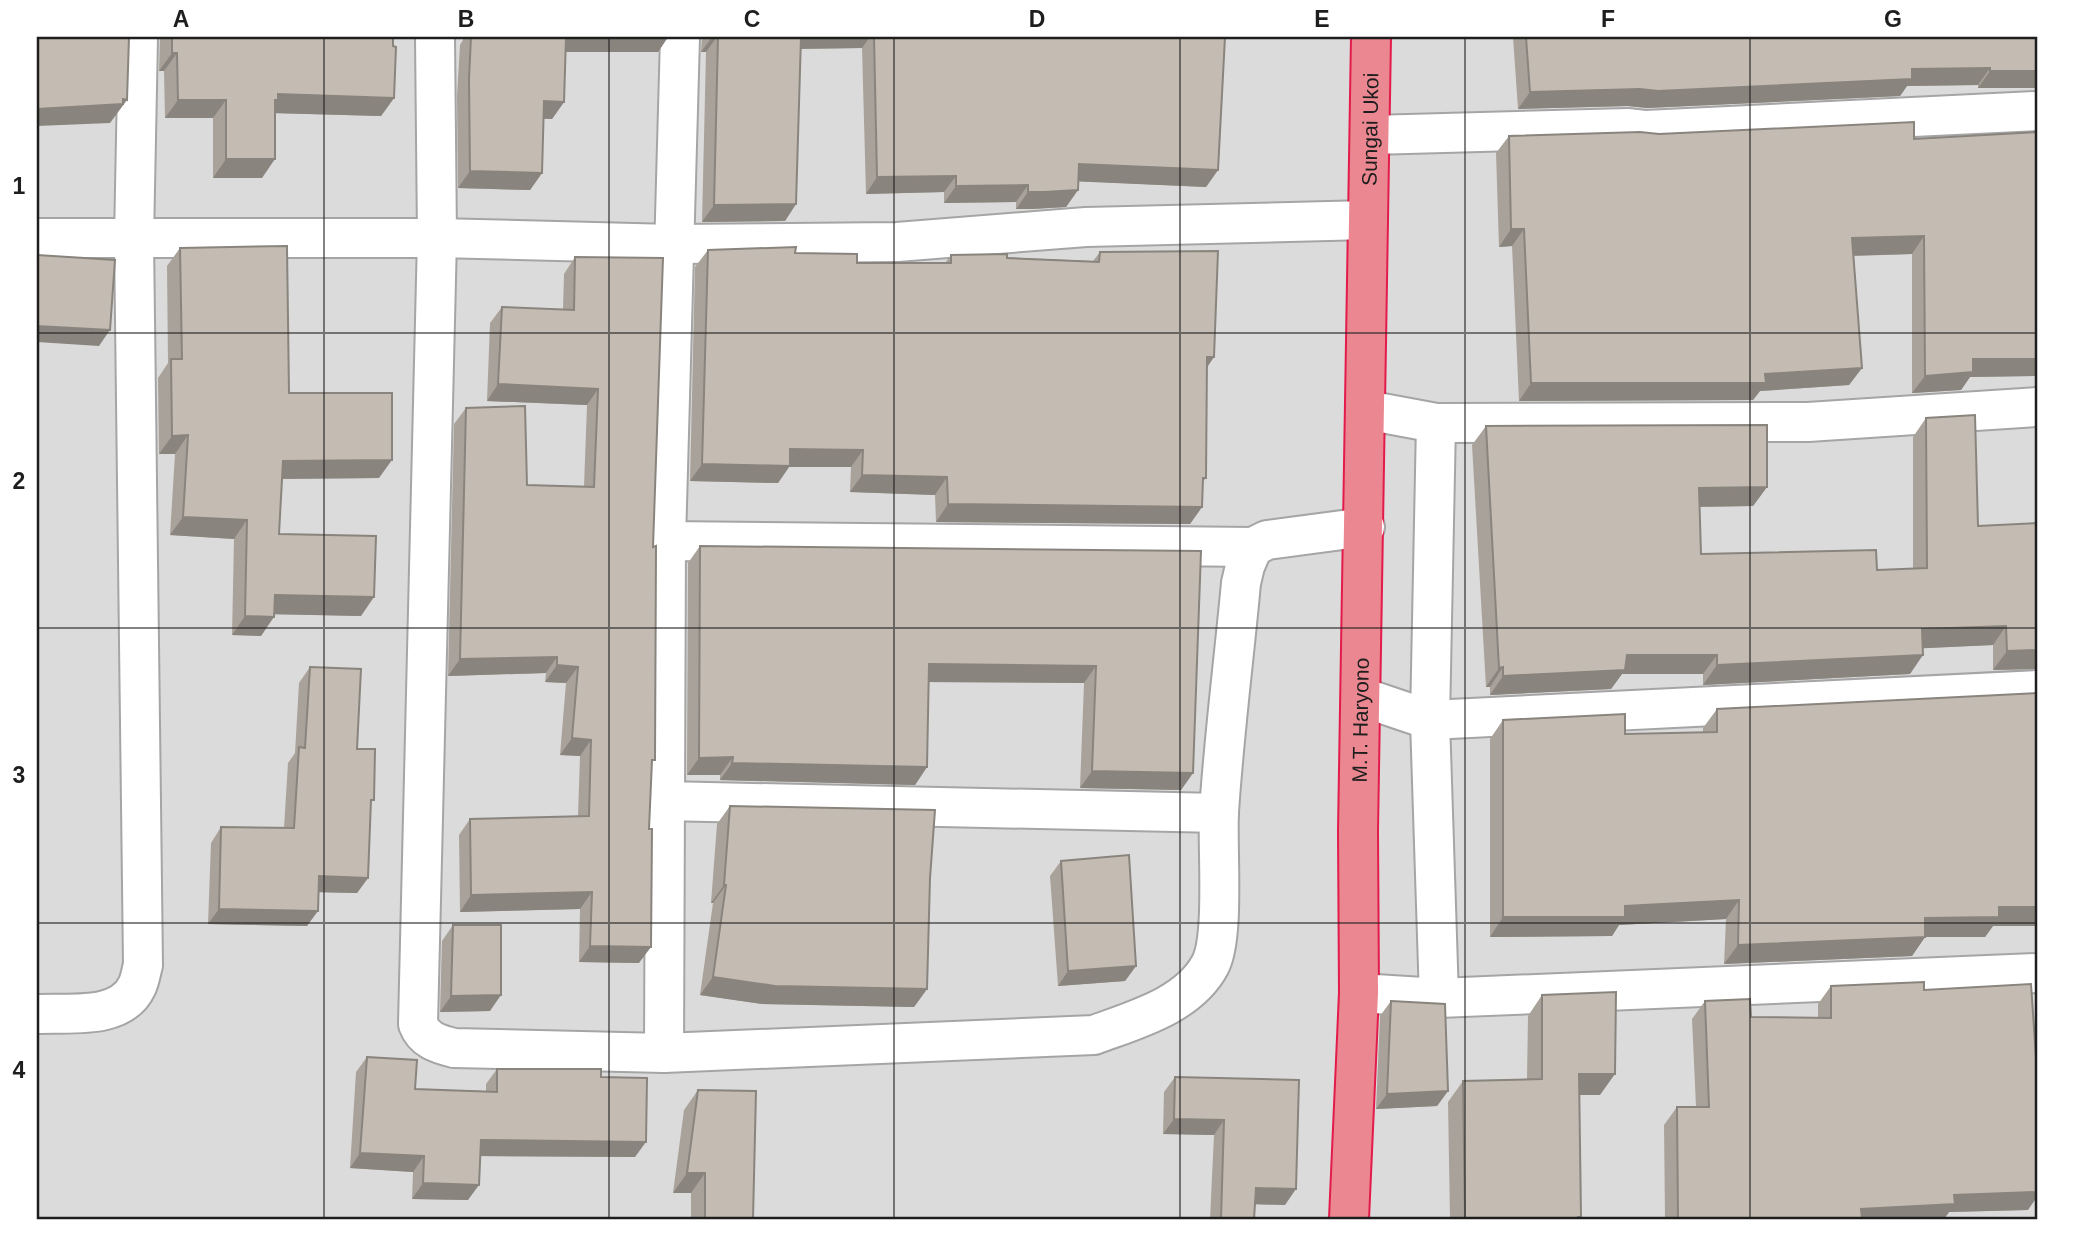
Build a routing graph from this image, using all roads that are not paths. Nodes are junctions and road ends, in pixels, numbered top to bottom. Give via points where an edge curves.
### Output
1 (138, 37) edge
2 (435, 37) edge
3 (680, 37) edge
4 (1371, 37) edge
5 (2037, 111) edge
6 (1371, 135) junction
7 (1368, 220) junction
8 (37, 238) edge
9 (437, 238) junction
10 (134, 239) junction
11 (673, 244) junction
12 (2037, 407) edge
13 (1366, 410) junction
14 (1436, 423) junction
15 (1365, 527) junction
16 (666, 541) junction
17 (1253, 547) junction
18 (2037, 690) edge
19 (1362, 697) junction
20 (1430, 720) junction
21 (664, 801) junction
22 (1219, 813) junction
23 (2037, 974) edge
24 (1359, 993) junction
25 (1439, 998) junction
26 (37, 1014) edge
27 (664, 1053) junction
28 (1349, 1219) edge

1 - 10 street
2 - 9 street
3 - 11 street
4 - 6 highway, Sungai Ukoi
5 - 6 street via 1646,130
6 - 7 highway, Sungai Ukoi
7 - 11 street via 1086,227 897,242
7 - 13 highway, M.T. Haryono
8 - 10 street
9 - 10 street
9 - 11 street
9 - 27 street via 418,1024 422,1034 454,1048
10 - 26 street via 143,965 136,988 119,1006
11 - 16 street
12 - 14 street via 1808,422
13 - 14 street
13 - 15 highway, M.T. Haryono
14 - 20 street
15 - 17 street via 1267,540
15 - 19 highway, M.T. Haryono
16 - 17 street
16 - 21 street
17 - 22 street via 1241,583
18 - 20 street
19 - 20 street
19 - 24 highway, M.T. Haryono
20 - 25 street
21 - 22 street
21 - 27 street
22 - 27 street via 1218,934 1211,965 1187,993 1148,1015 1094,1035
23 - 25 street
24 - 25 street
24 - 28 highway, M.T. Haryono

